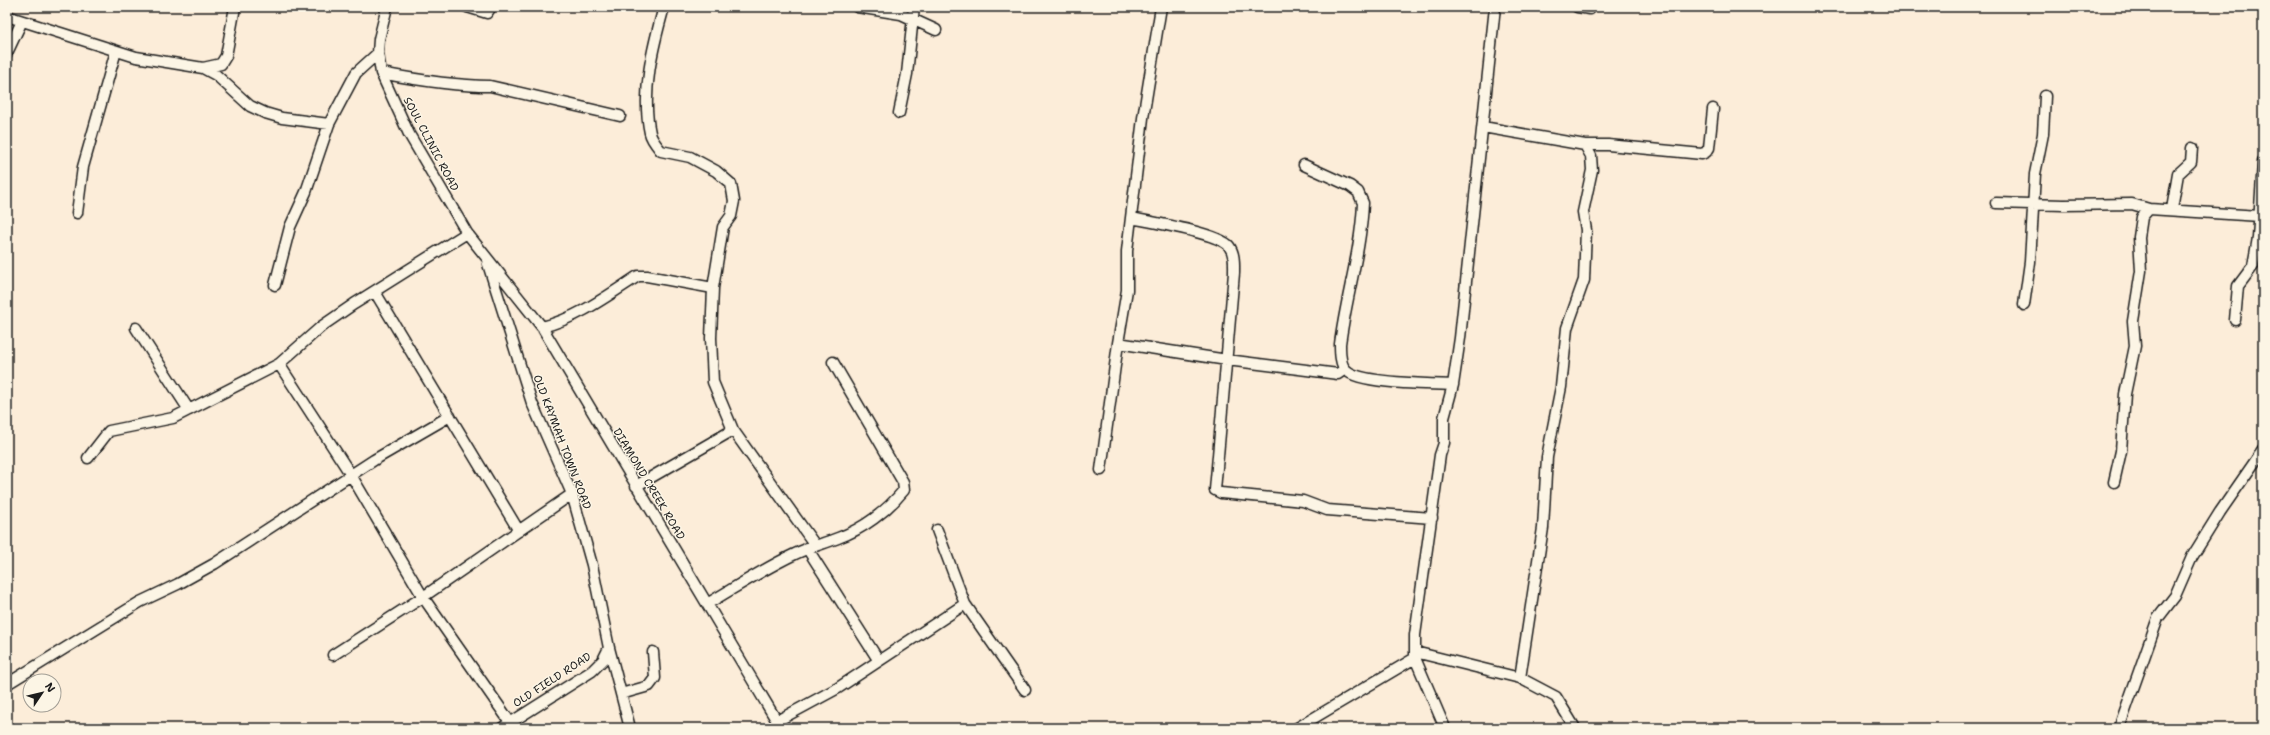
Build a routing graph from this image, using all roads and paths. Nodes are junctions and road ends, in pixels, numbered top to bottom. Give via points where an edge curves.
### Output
1 (235, 7) edge
2 (387, 7) edge
3 (467, 7) edge
4 (491, 7) edge
5 (664, 7) edge
6 (858, 7) edge
7 (914, 7) edge
8 (1161, 7) edge
9 (1494, 7) edge
10 (1577, 7) edge
11 (1590, 9) dead end
12 (7, 16) edge
13 (912, 18) junction
14 (22, 21) junction
15 (936, 30) dead end
16 (116, 51) junction
17 (7, 53) edge
18 (378, 53) junction
19 (203, 68) junction
20 (381, 73) junction
21 (2045, 96) dead end
22 (1713, 109) dead end
23 (899, 113) dead end
24 (620, 116) dead end
25 (329, 124) junction
26 (1484, 127) junction
27 (1584, 145) junction
28 (2192, 148) dead end
29 (2263, 162) edge
30 (1304, 165) dead end
31 (1996, 203) dead end
32 (2034, 203) junction
33 (2149, 209) junction
34 (2172, 209) junction
35 (77, 213) dead end
36 (2260, 216) junction
37 (1131, 218) junction
38 (467, 233) junction
39 (487, 260) junction
40 (275, 285) dead end
41 (713, 288) junction
42 (375, 292) junction
43 (2024, 305) dead end
44 (2235, 320) dead end
45 (542, 327) junction
46 (136, 328) dead end
47 (1118, 343) junction
48 (1227, 360) junction
49 (833, 362) dead end
50 (279, 364) junction
51 (1345, 369) junction
52 (1453, 385) junction
53 (189, 410) junction
54 (450, 416) junction
55 (733, 430) junction
56 (2263, 450) edge
57 (88, 458) dead end
58 (1101, 470) dead end
59 (352, 475) junction
60 (2114, 482) dead end
61 (636, 486) junction
62 (572, 494) junction
63 (1432, 518) junction
64 (937, 530) dead end
65 (519, 531) junction
66 (811, 546) junction
67 (423, 597) junction
68 (707, 604) junction
69 (965, 604) junction
70 (609, 648) junction
71 (653, 652) dead end
72 (333, 655) dead end
73 (1415, 655) junction
74 (879, 661) junction
75 (1520, 678) junction
76 (7, 684) edge
77 (1025, 690) dead end
78 (621, 694) junction
79 (506, 725) edge
80 (779, 725) edge
81 (630, 728) edge
82 (1297, 728) edge
83 (1445, 728) edge
84 (1576, 728) edge
85 (2119, 728) edge

1 - 19 street via 226,56 221,64
2 - 18 street, SOUL CLINIC ROAD
3 - 4 street via 487,12
5 - 41 street via 648,85 650,134 661,151 690,157 716,171 731,184 733,193 731,216 723,227
6 - 13 street
7 - 13 street
8 - 37 street via 1143,118
9 - 26 street
10 - 11 street
12 - 14 street
13 - 15 street
13 - 23 street via 907,74
14 - 16 street
14 - 17 street
16 - 19 street via 136,57
16 - 35 street via 83,167
18 - 20 street, SOUL CLINIC ROAD
18 - 25 street via 356,74
19 - 25 street via 216,75 250,106 265,113 282,118
20 - 24 street via 419,81 490,86
20 - 38 street, SOUL CLINIC ROAD via 409,134
21 - 32 street
22 - 27 street via 1709,148 1702,154
25 - 40 street via 306,192 290,227
26 - 27 street
26 - 52 street
27 - 75 street via 1591,156 1592,170 1583,212 1586,230 1584,280 1566,328 1561,387 1547,457 1543,528
28 - 34 street via 2191,162 2178,174
29 - 36 street
30 - 51 street via 1350,186 1358,192 1363,203 1354,277 1340,345 1341,360
31 - 32 street
32 - 33 street via 2132,204
32 - 43 street
33 - 34 street
33 - 60 street via 2142,217 2139,237 2141,271 2133,321 2135,346 2125,394 2121,451
34 - 36 street
36 - 44 street via 2253,266 2238,286
37 - 47 street via 1127,251 1127,290
37 - 48 street via 1212,236 1228,245 1234,254 1234,273
38 - 39 street, SOUL CLINIC ROAD
38 - 42 street
39 - 45 street, DIAMOND CREEK ROAD
39 - 62 street, OLD KAYMAH TOWN ROAD via 532,403
41 - 45 street via 638,276 591,307 559,323
41 - 55 street via 713,382
42 - 50 street via 322,326
42 - 54 street
45 - 61 street, DIAMOND CREEK ROAD
46 - 53 street
47 - 48 street
47 - 58 street
48 - 51 street via 1338,374
48 - 63 street via 1215,490 1221,493 1304,501 1327,510
49 - 66 street via 903,482 904,490 882,512 858,529
50 - 53 street
50 - 59 street
51 - 52 street via 1367,379
52 - 63 street via 1444,418 1444,443 1440,455
53 - 57 street via 173,418 109,432
54 - 59 street
54 - 65 street
55 - 61 street
55 - 66 street
56 - 85 street via 2220,512 2192,557 2174,596 2158,618
59 - 67 street
59 - 76 street via 214,564 140,602
61 - 68 street, DIAMOND CREEK ROAD
62 - 65 street
62 - 70 street, OLD KAYMAH TOWN ROAD via 592,565
63 - 73 street
64 - 69 street
65 - 67 street
66 - 68 street
66 - 74 street
67 - 72 street
67 - 79 street
68 - 80 street, DIAMOND CREEK ROAD
69 - 74 street
69 - 77 street
70 - 78 street, OLD KAYMAH TOWN ROAD
70 - 79 street, OLD FIELD ROAD via 603,660 592,671
71 - 78 street via 655,678 649,686
73 - 75 street
73 - 82 street
73 - 83 street
74 - 80 street
75 - 84 street via 1556,697
78 - 81 street, OLD KAYMAH TOWN ROAD

